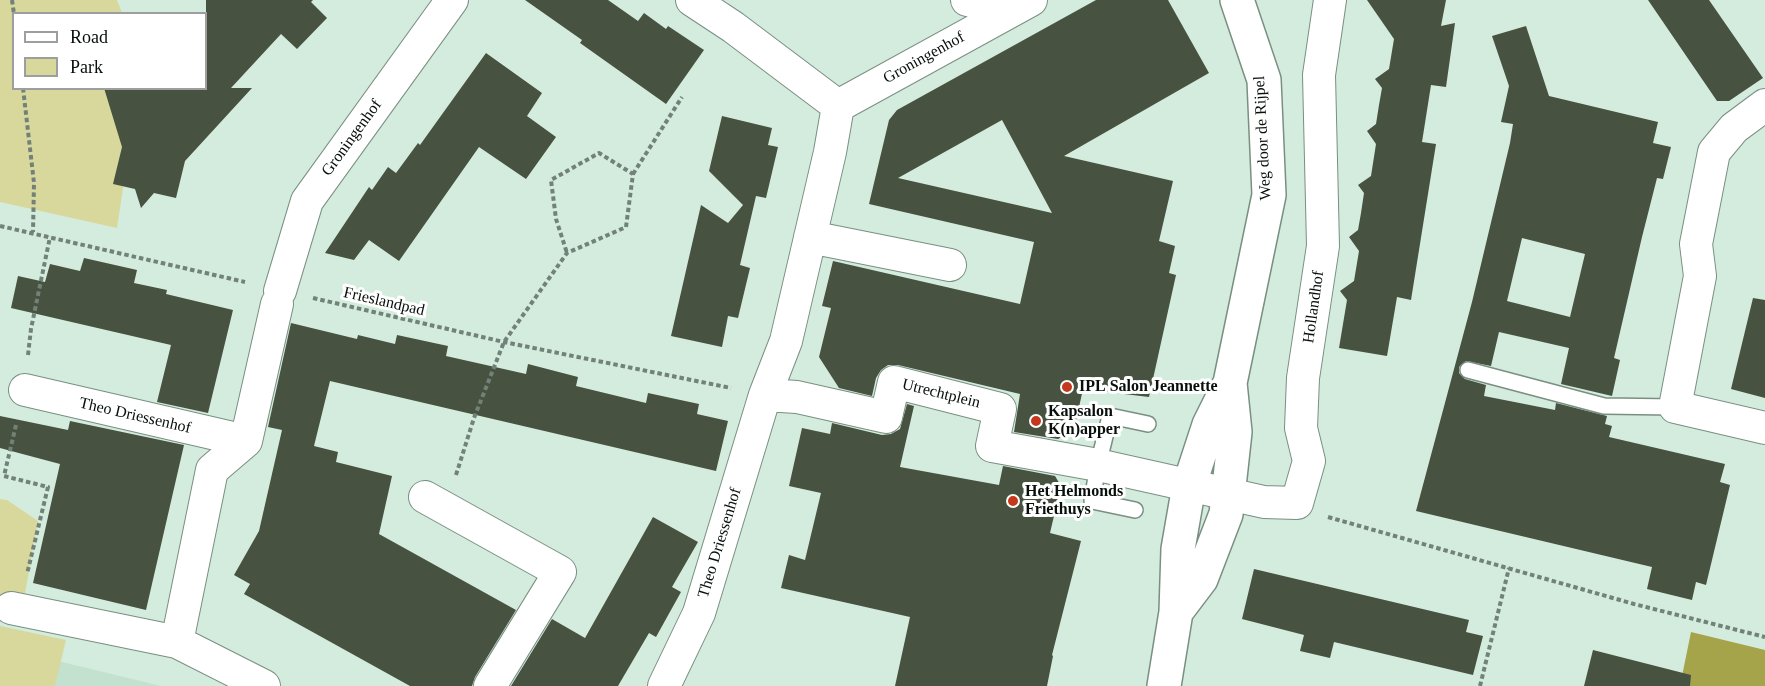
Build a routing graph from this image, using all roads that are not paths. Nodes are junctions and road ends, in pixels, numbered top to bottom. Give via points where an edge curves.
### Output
1 (452, 0) edge
2 (692, 0) edge
3 (967, 0) edge
4 (1237, 0) edge
5 (1330, 0) edge
6 (1021, 5) edge
7 (1765, 105) edge
8 (838, 106) junction
9 (810, 237) junction
10 (950, 265) dead end
11 (1468, 370) dead end
12 (1230, 383) junction
13 (25, 390) dead end
14 (765, 394) junction
15 (1675, 407) junction
16 (1148, 424) dead end
17 (1765, 428) edge
18 (246, 441) junction
19 (1098, 465) junction
20 (1189, 486) junction
21 (1228, 494) junction
22 (435, 503) road end
23 (1135, 510) dead end
24 (11, 608) dead end
25 (1176, 612) junction
26 (177, 642) junction
27 (264, 686) edge
28 (490, 686) edge
29 (664, 686) edge
30 (1164, 686) edge

1 - 18 street, Groningenhof via 307,201 278,297
2 - 8 street
3 - 6 street, Groningenhof
4 - 12 street, Weg door de Rijpel via 1264,80 1269,195
5 - 21 street, Hollandhof via 1319,75 1323,246 1303,378 1301,428 1310,461 1297,503 1264,502
6 - 8 street, Groningenhof
7 - 15 street via 1734,128 1714,152 1696,243 1700,276
8 - 9 street
9 - 10 street
9 - 14 street via 786,341
11 - 15 lane via 1604,406
12 - 20 street, Weg door de Rijpel via 1209,425
12 - 21 street, Weg door de Rijpel via 1235,432
13 - 18 street, Theo Driessenhof
14 - 19 street, Utrechtplein via 798,397 886,417 894,382 1000,409 992,446
14 - 29 street, Theo Driessenhof via 699,613
15 - 17 street
16 - 19 lane via 1110,416
18 - 26 street via 212,470
19 - 20 street, Utrechtplein
19 - 23 lane via 1092,501
20 - 21 street
20 - 25 street, Weg door de Rijpel via 1178,549
21 - 25 street, Weg door de Rijpel via 1226,514 1201,579
22 - 28 street via 560,572
24 - 26 street
25 - 30 street, Weg door de Rijpel
26 - 27 street

